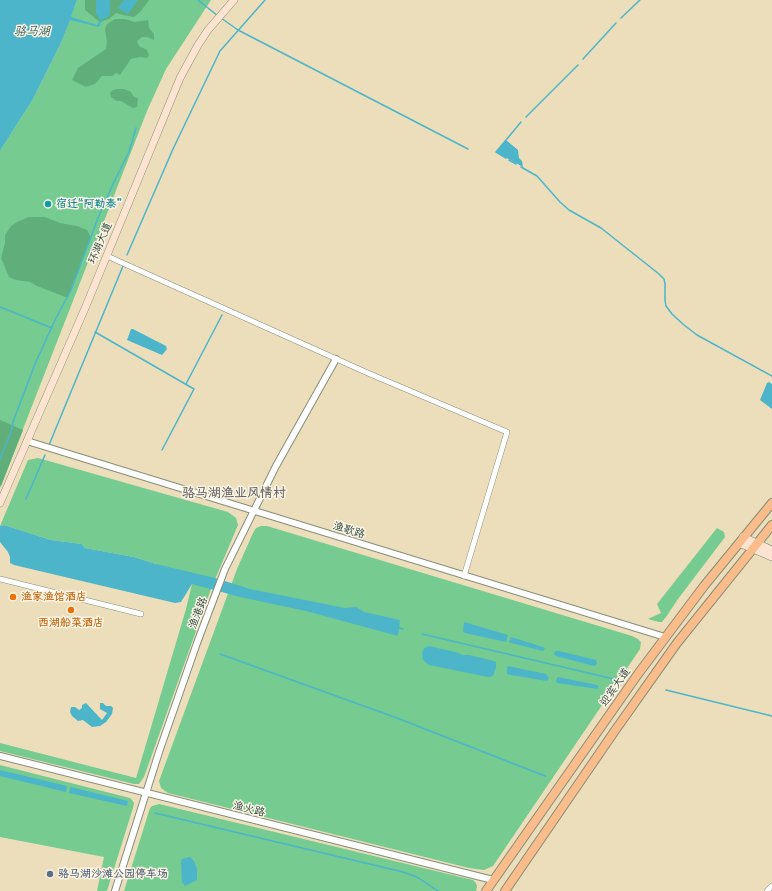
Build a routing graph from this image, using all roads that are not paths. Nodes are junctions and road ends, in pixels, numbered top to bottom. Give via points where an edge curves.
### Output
1 (234, 0) edge
2 (107, 256) junction
3 (336, 359) junction
4 (27, 441) junction
5 (0, 503) edge
6 (772, 503) edge
7 (253, 511) junction
8 (772, 525) edge
9 (741, 540) junction
10 (755, 546) junction
11 (772, 550) edge
12 (772, 557) edge
13 (464, 576) junction
14 (0, 579) edge
15 (141, 614) dead end
16 (665, 638) junction
17 (0, 756) edge
18 (146, 794) junction
19 (493, 880) junction
20 (772, 886) edge
21 (115, 891) edge
22 (486, 891) edge
23 (505, 891) edge
24 (767, 891) edge

1 - 2 main road, 环湖大道 via 208,30 180,78
2 - 3 street
2 - 4 main road, 环湖大道
3 - 7 street, 渔港路
3 - 13 street via 507,432
4 - 5 main road, 环湖大道
4 - 7 street, 渔歌路
6 - 9 highway, 迎宾大道
7 - 13 street, 渔歌路
7 - 18 street, 渔港路 via 199,637
8 - 10 highway
9 - 10 main road
9 - 16 highway, 迎宾大道
10 - 11 main road
10 - 12 main road
10 - 23 highway via 677,643
13 - 16 street, 渔歌路
14 - 15 street
16 - 19 highway, 迎宾大道
17 - 18 street, 渔火路
18 - 19 street, 渔火路
18 - 21 street, 渔港路
19 - 22 highway, 迎宾大道
20 - 24 street

